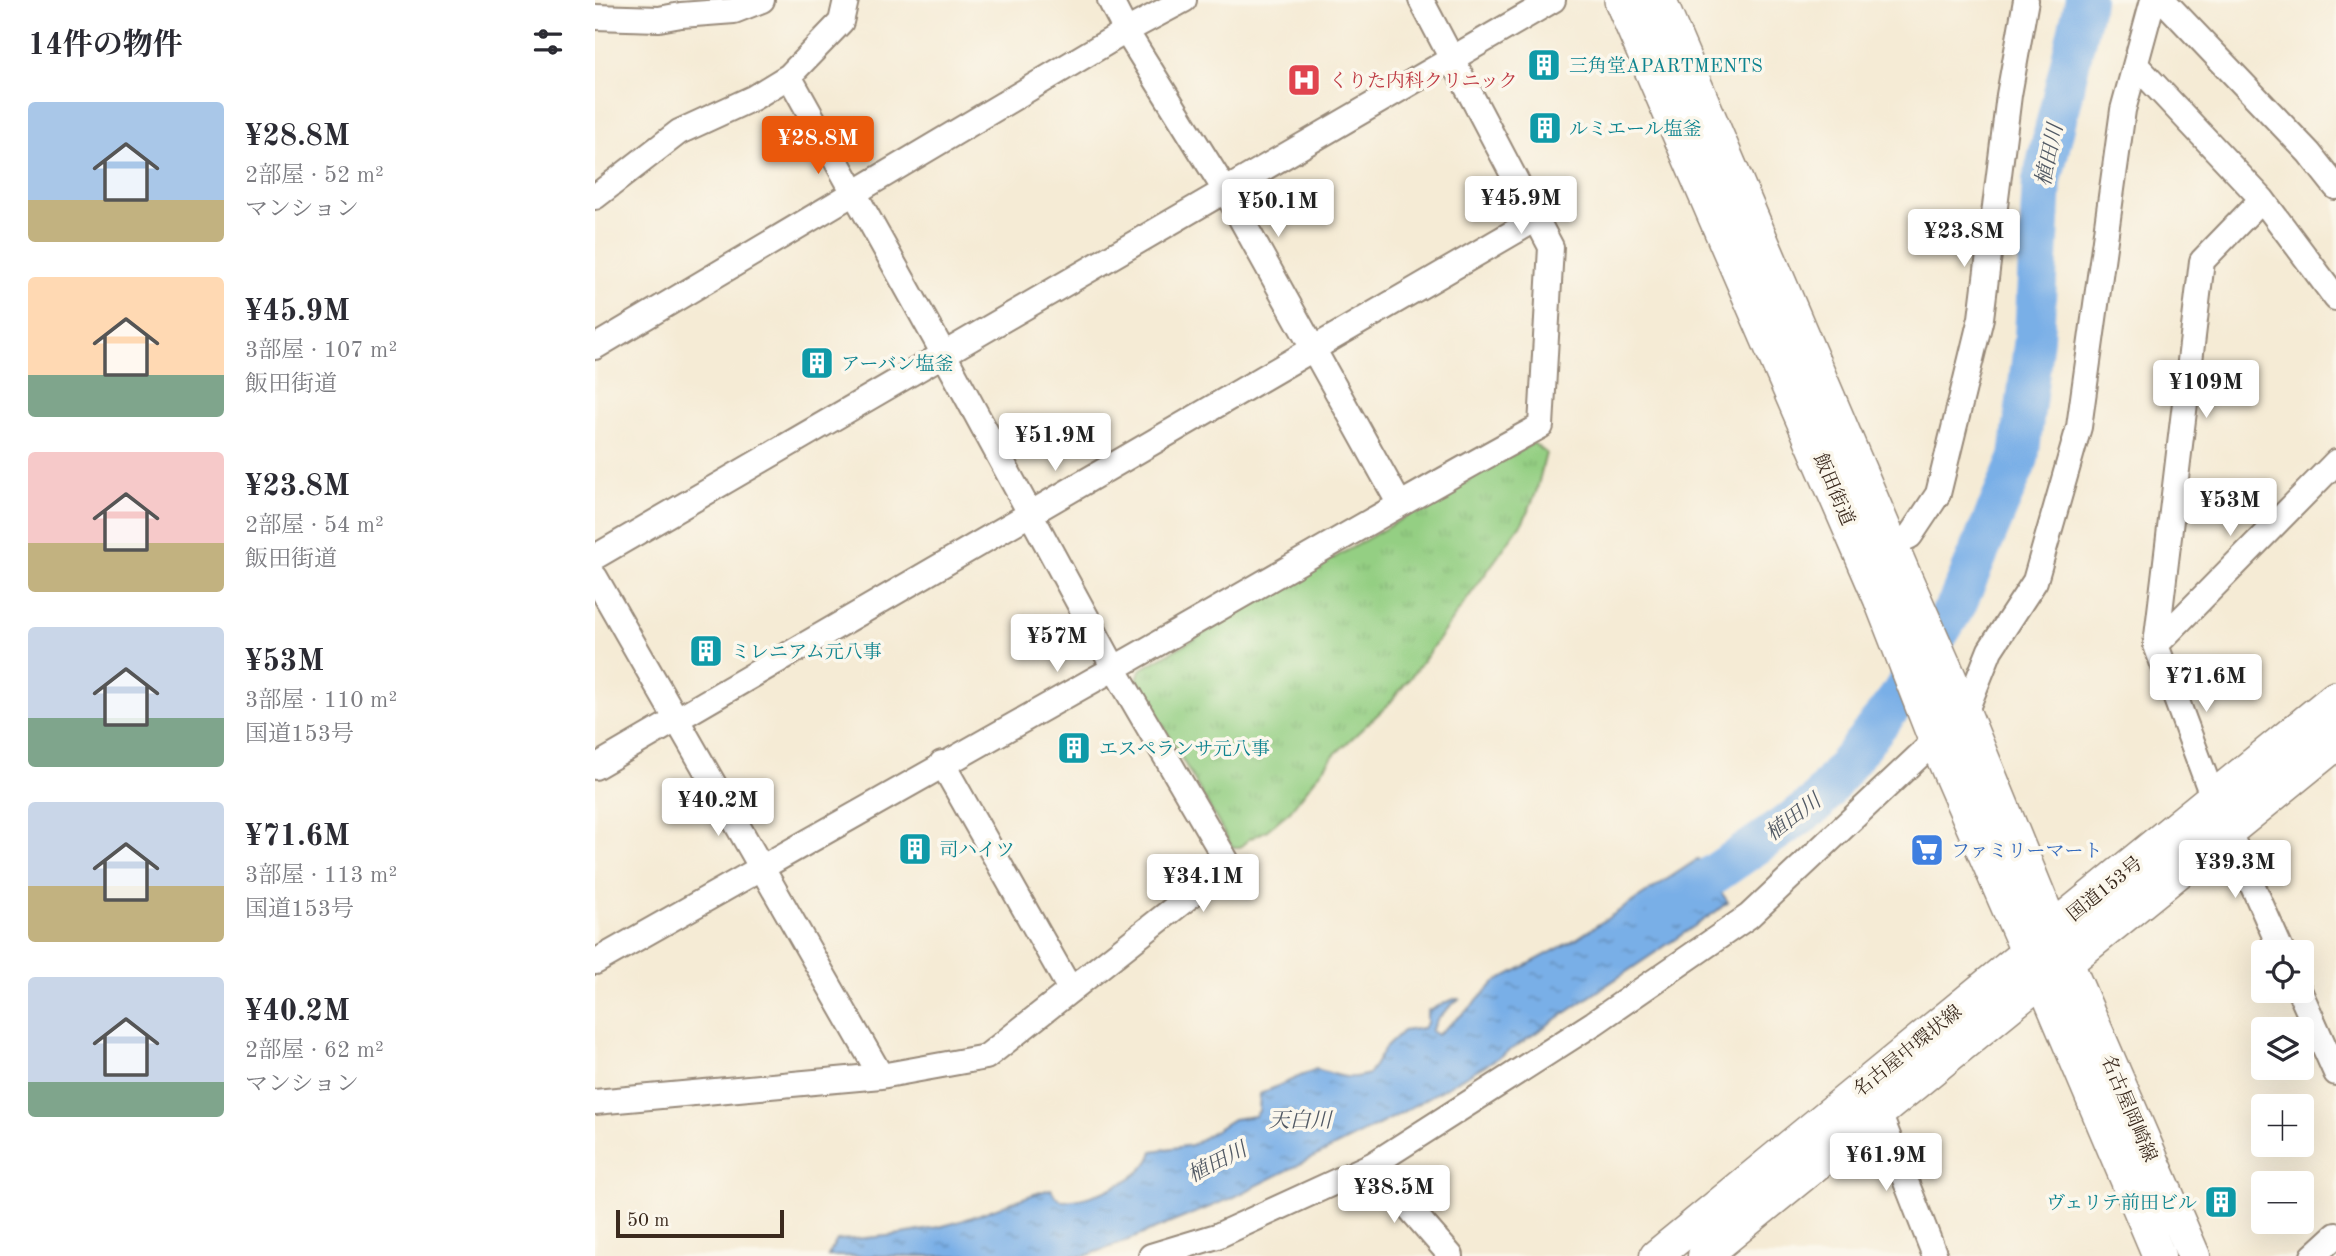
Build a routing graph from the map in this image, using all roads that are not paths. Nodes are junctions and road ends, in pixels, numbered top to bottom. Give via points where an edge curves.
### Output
1 (762, 0) edge
2 (846, 0) edge
3 (1110, 0) edge
4 (1184, 0) edge
5 (1421, 0) edge
6 (1553, 0) edge
7 (1623, 0) edge
8 (1657, 0) edge
9 (2026, 0) edge
10 (2153, 0) edge
11 (2163, 0) edge
12 (680, 7) edge
13 (595, 18) edge
14 (1126, 31) junction
15 (1452, 58) junction
16 (2136, 65) junction
17 (789, 76) junction
18 (2336, 187) edge
19 (1225, 191) junction
20 (854, 195) junction
21 (595, 197) edge
22 (2262, 199) junction
23 (1538, 218) junction
24 (2336, 298) edge
25 (595, 347) edge
26 (1313, 349) junction
27 (943, 354) junction
28 (2336, 462) edge
29 (1399, 503) junction
30 (1030, 514) junction
31 (595, 557) edge
32 (1891, 572) junction
33 (595, 577) edge
34 (2156, 645) junction
35 (1114, 668) junction
36 (2336, 700) edge
37 (677, 720) junction
38 (1942, 721) junction
39 (2336, 741) edge
40 (942, 763) junction
41 (595, 767) edge
42 (2221, 814) junction
43 (761, 867) junction
44 (2277, 940) edge
45 (2047, 956) junction
46 (595, 962) edge
47 (1070, 989) junction
48 (2308, 1003) edge
49 (2327, 1029) edge
50 (2336, 1073) edge
51 (881, 1076) junction
52 (595, 1102) edge
53 (1879, 1113) junction
54 (1372, 1165) junction
55 (2336, 1235) edge
56 (1446, 1254) edge
57 (1151, 1256) edge
58 (1656, 1256) edge
59 (1705, 1256) edge
60 (1935, 1256) edge
61 (2159, 1256) edge
62 (2194, 1256) edge
63 (2313, 1256) edge

1 - 12 street via 734,11
2 - 17 street via 841,22
3 - 14 street
4 - 14 street
5 - 15 street
6 - 15 street
7 - 32 highway, 飯田街道
8 - 32 highway, 飯田街道
9 - 32 street via 2009,95 1982,318 1938,494
10 - 16 street
11 - 18 street
12 - 13 street via 659,19
14 - 19 street
14 - 20 street
15 - 19 street
15 - 23 street
16 - 22 street
16 - 38 street via 2123,110 2079,427 2035,581
17 - 20 street
17 - 21 street via 680,132
19 - 26 street
19 - 27 street
20 - 25 street
20 - 27 street
22 - 24 street
22 - 34 street via 2202,261
23 - 26 street
23 - 29 street via 1551,247 1541,426
26 - 29 street
26 - 30 street
27 - 30 street
27 - 31 street
28 - 34 street
29 - 35 street
30 - 35 street
30 - 37 street
32 - 38 highway, 飯田街道
32 - 38 highway, 飯田街道 via 1948,679
33 - 37 street
34 - 42 street
35 - 40 street
35 - 47 street via 1229,865
36 - 42 highway, 国道153号
37 - 41 street
37 - 43 street
38 - 45 highway, 飯田街道
38 - 54 street via 1749,916 1594,1023
39 - 42 highway, 国道153号
40 - 43 street
40 - 47 street
42 - 44 street
42 - 45 highway, 国道153号
43 - 46 street
43 - 51 street
45 - 53 main road, 名古屋中環状線
45 - 58 main road, 名古屋中環状線
45 - 61 main road, 名古屋岡崎線
45 - 62 main road, 名古屋岡崎線
47 - 51 street via 986,1057
48 - 49 street
49 - 50 street
51 - 52 street
53 - 59 main road, 名古屋中環状線
53 - 60 street
54 - 56 street
54 - 57 street via 1217,1236
55 - 63 street

